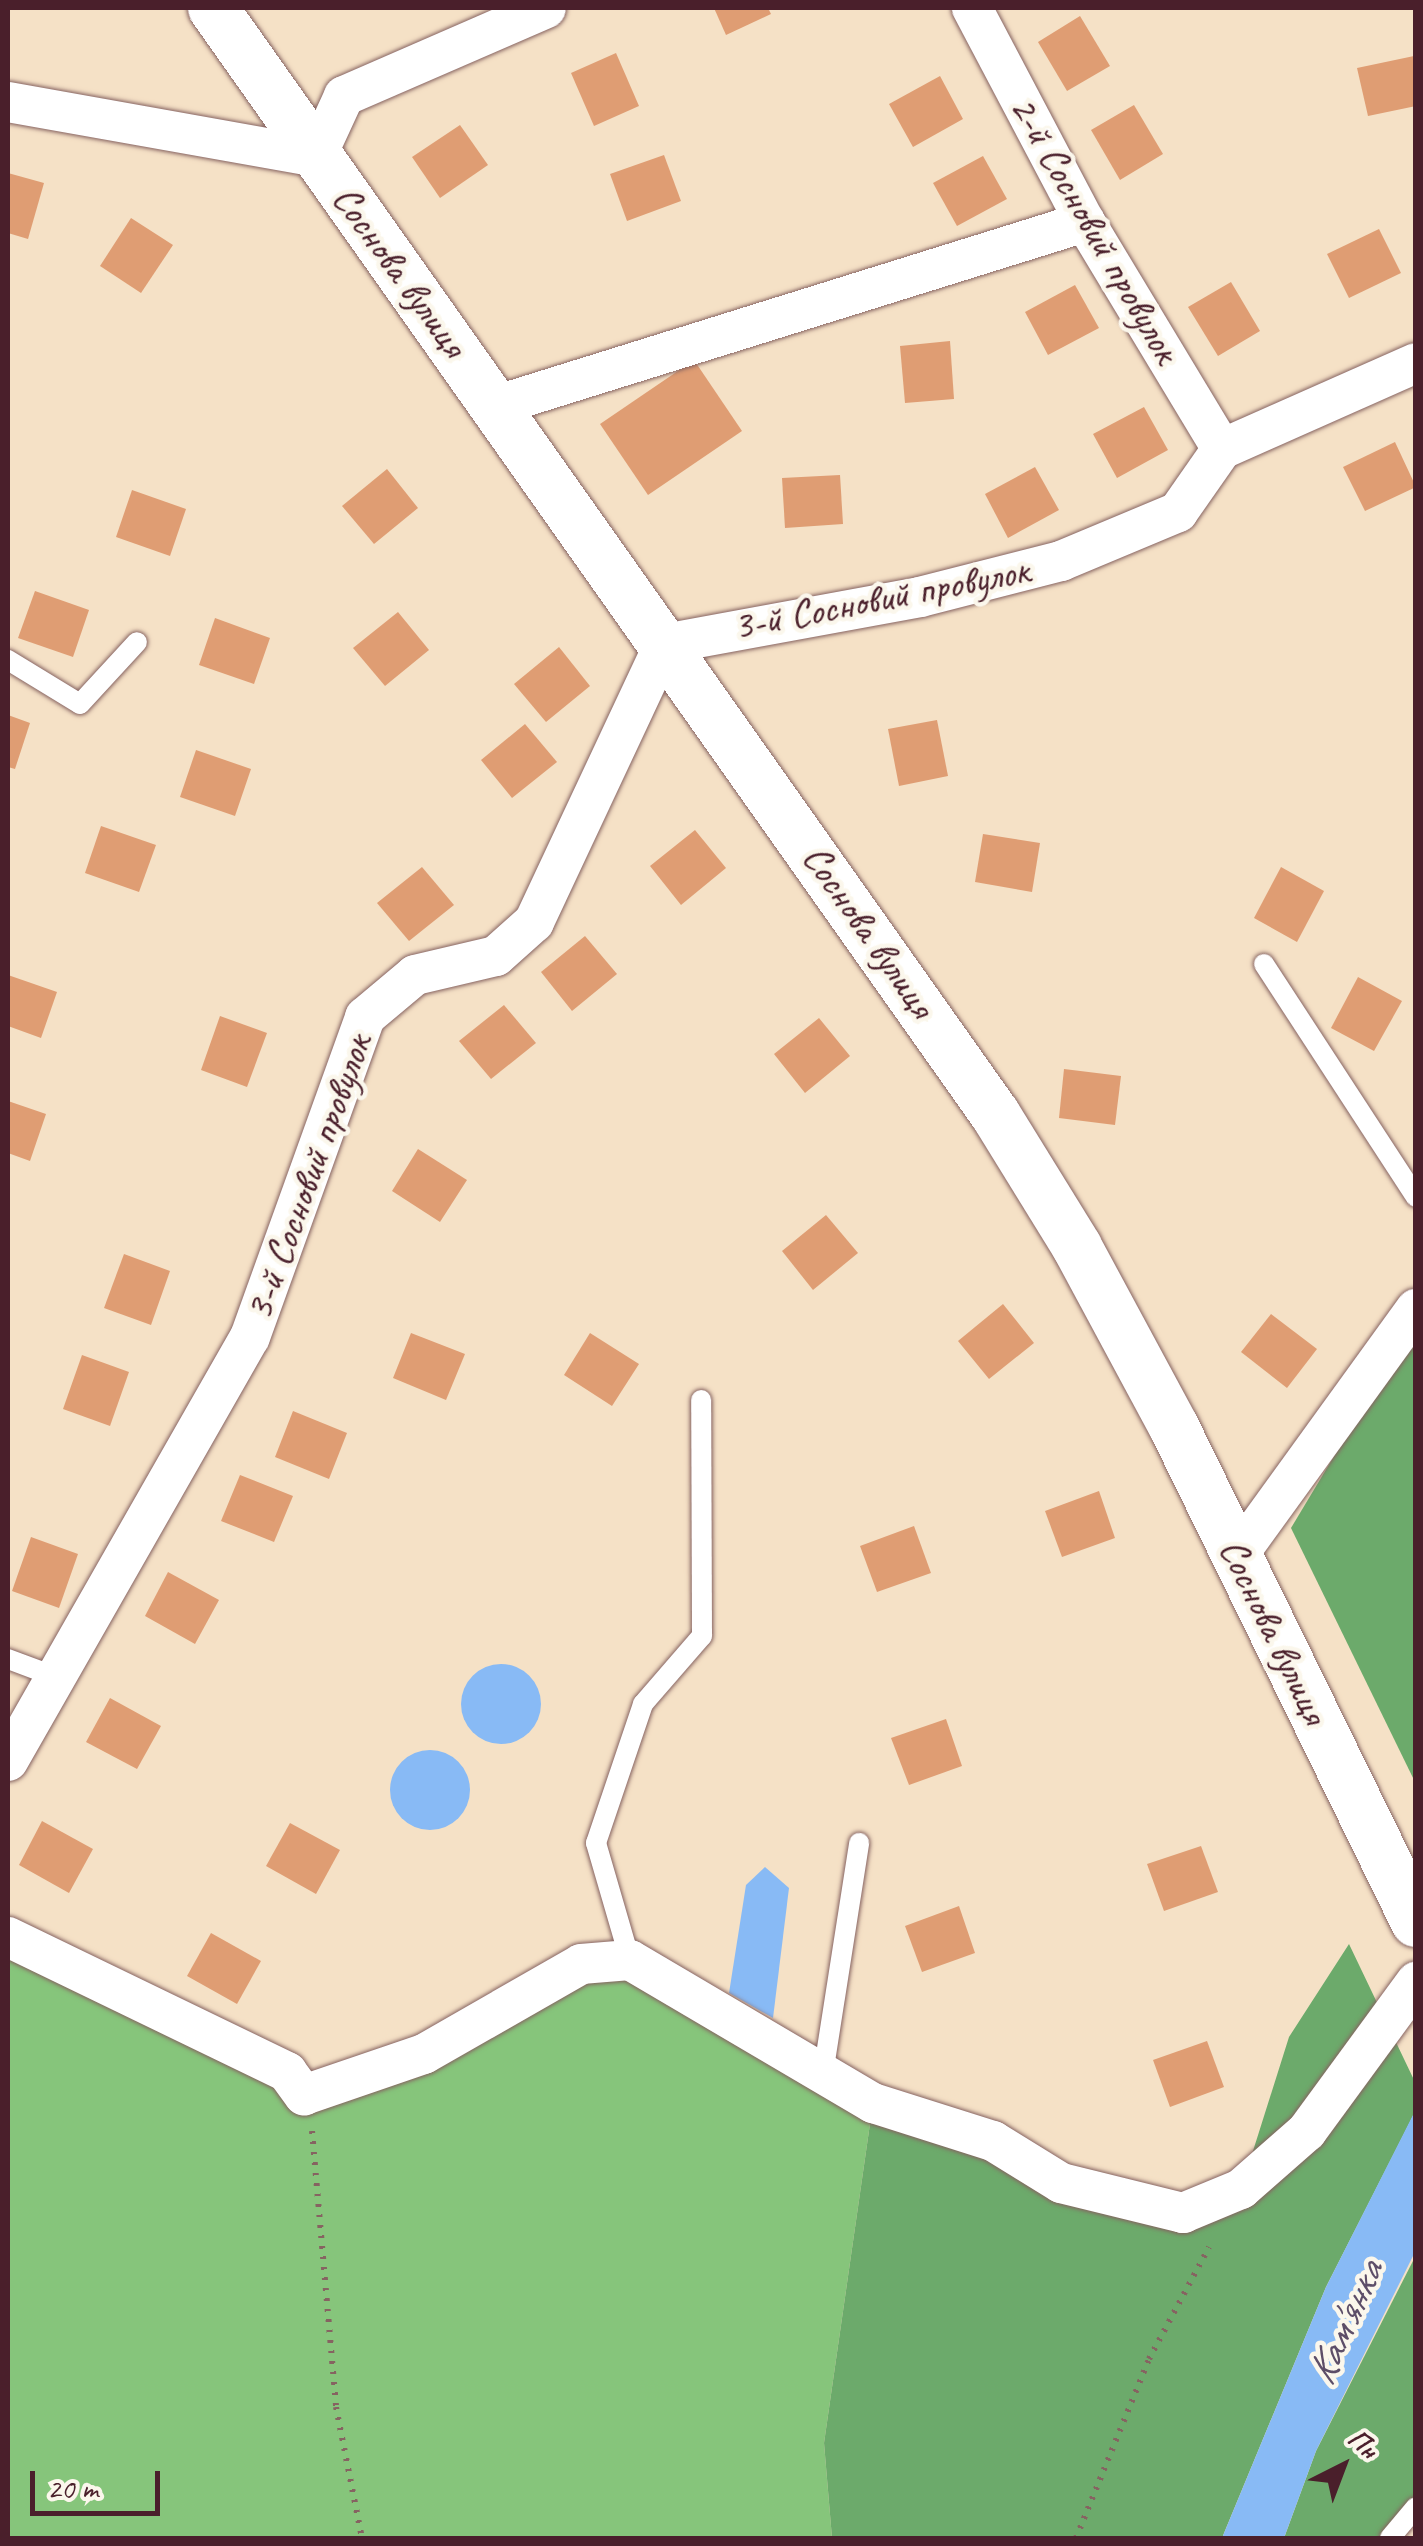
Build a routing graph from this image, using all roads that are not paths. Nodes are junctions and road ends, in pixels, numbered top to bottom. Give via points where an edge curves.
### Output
1 (213, 8) edge
2 (546, 8) edge
3 (972, 8) edge
4 (8, 102) edge
5 (316, 157) junction
6 (1085, 222) junction
7 (1416, 363) edge
8 (498, 405) junction
9 (1222, 449) junction
10 (136, 642) dead end
11 (664, 644) junction
12 (8, 660) edge
13 (1264, 964) dead end
14 (1416, 1196) edge
15 (1416, 1309) edge
16 (702, 1400) dead end
17 (1237, 1556) junction
18 (8, 1659) edge
19 (51, 1675) junction
20 (8, 1761) edge
21 (859, 1843) dead end
22 (1416, 1922) edge
23 (8, 1937) edge
24 (630, 1960) junction
25 (1416, 1982) edge
26 (823, 2074) junction
27 (1416, 2507) edge
28 (1390, 2538) edge

1 - 5 street, Соснова вулиця
2 - 5 street via 344,96
3 - 6 street, 2-й Сосновий провулок
4 - 5 street
5 - 8 street, Соснова вулиця
6 - 8 street
6 - 9 street, 2-й Сосновий провулок
7 - 9 street
8 - 11 street, Соснова вулиця
9 - 11 street, 3-й Сосновий провулок via 1178,512 1061,561 920,597
10 - 12 lane via 80,704
11 - 17 street, Соснова вулиця via 994,1114 1077,1247
11 - 19 street, 3-й Сосновий провулок via 548,897 518,942 496,956 415,975 364,1017 250,1337 211,1416
13 - 14 lane
15 - 17 street
16 - 24 lane via 702,1636 644,1704 596,1843
17 - 22 street, Соснова вулиця
18 - 19 lane
19 - 20 street, 3-й Сосновий провулок
21 - 26 lane
23 - 24 street via 287,2072 304,2096 424,2054 581,1964
24 - 26 street
25 - 26 street via 1306,2132 1241,2189 1183,2213 1062,2183 992,2141 873,2103
27 - 28 lane

